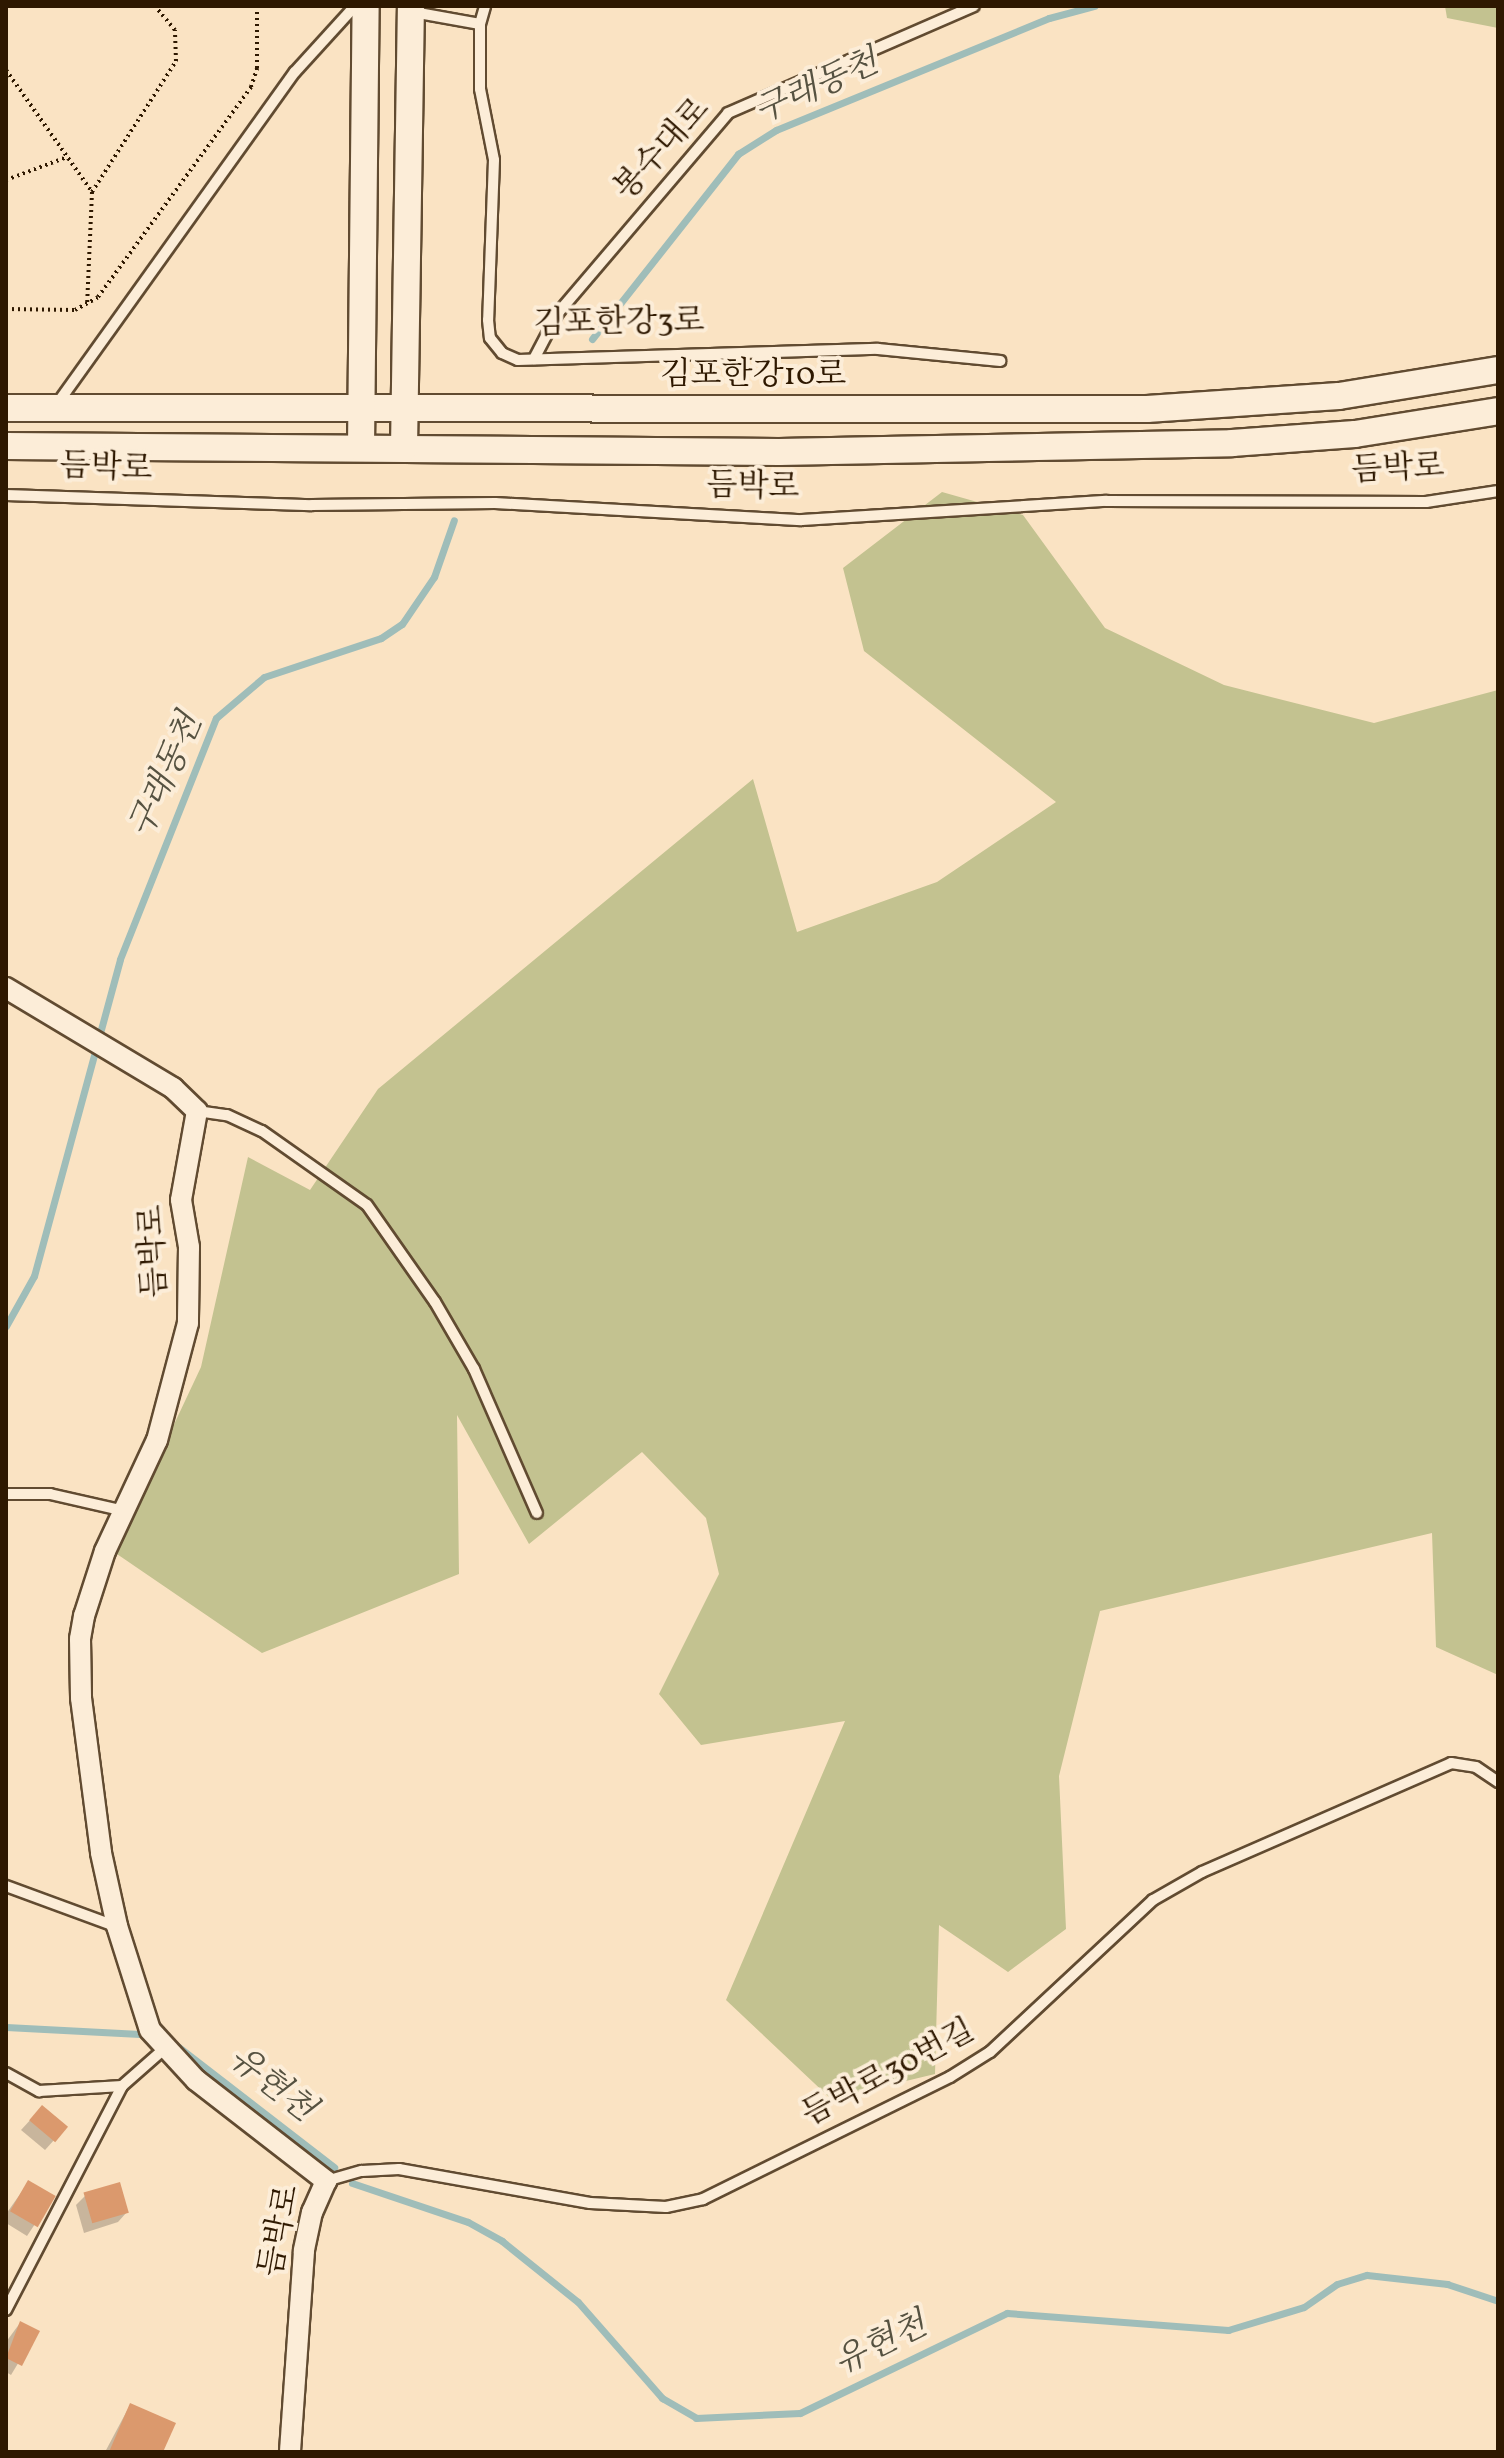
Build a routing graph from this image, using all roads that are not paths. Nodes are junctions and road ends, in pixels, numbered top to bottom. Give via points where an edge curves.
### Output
1 (355, 6) edge
2 (366, 6) edge
3 (485, 6) edge
4 (974, 6) edge
5 (411, 9) edge
6 (480, 24) junction
7 (534, 359) junction
8 (1000, 361) dead end
9 (1498, 370) edge
10 (55, 407) junction
11 (360, 407) junction
12 (405, 407) junction
13 (6, 408) edge
14 (1498, 411) edge
15 (6, 446) edge
16 (361, 448) junction
17 (404, 448) junction
18 (1498, 491) edge
19 (6, 495) edge
20 (6, 988) edge
21 (197, 1111) junction
22 (6, 1494) edge
23 (124, 1511) junction
24 (537, 1513) dead end
25 (1498, 1782) edge
26 (6, 1886) edge
27 (117, 1926) junction
28 (164, 2049) junction
29 (6, 2073) edge
30 (122, 2086) junction
31 (326, 2181) junction
32 (6, 2310) edge
33 (290, 2452) edge

1 - 10 lane via 295,72
2 - 11 street
3 - 6 lane, 김포한강3로
4 - 7 lane, 봉수대로 via 728,113 558,313
5 - 6 lane
5 - 12 street
6 - 7 lane, 김포한강3로 via 480,89 494,160 490,338 502,353
7 - 8 lane, 김포한강3로 via 878,349
9 - 12 street, 김포한강10로 via 1339,396 1147,409
10 - 11 street, 김포한강10로
10 - 13 street, 김포한강10로
11 - 12 street, 김포한강10로
11 - 16 street
12 - 17 street
14 - 17 street via 1355,434 1232,443 779,452
15 - 16 street
16 - 17 street
18 - 19 lane, 듬박로 via 1426,502 1106,501 802,520 495,503 280,504
20 - 21 street via 173,1088
21 - 23 street, 듬박로 via 181,1200 189,1247 188,1323 157,1440
21 - 24 lane via 227,1115 262,1131 367,1205 474,1369
22 - 23 lane via 50,1494
23 - 27 street, 듬박로 via 84,1616 79,1659 95,1811
25 - 31 lane, 듬박로30번길 via 1476,1767 1451,1763 1202,1872 1153,1900 990,2052 703,2199 666,2207 590,2203 399,2169 362,2171
26 - 27 lane
27 - 28 street, 듬박로 via 150,2030
28 - 30 lane
28 - 31 street, 듬박로
29 - 30 lane via 39,2091
30 - 32 lane
31 - 33 street, 듬박로 via 312,2212 304,2251

